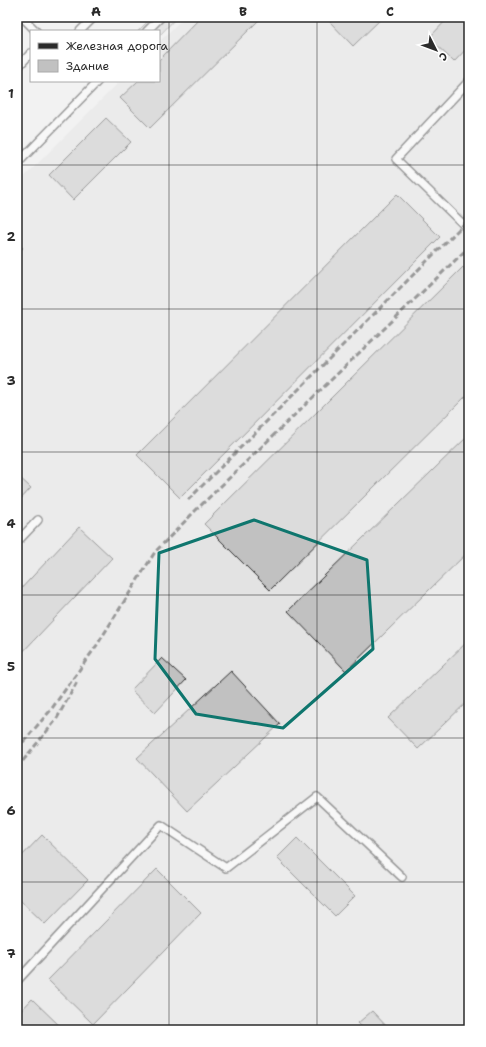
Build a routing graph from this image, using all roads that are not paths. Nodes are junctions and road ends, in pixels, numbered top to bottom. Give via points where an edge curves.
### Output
1 (22, 17) edge
2 (94, 17) edge
3 (161, 17) edge
4 (35, 30) edge
5 (81, 30) edge
6 (148, 30) edge
7 (30, 54) edge
8 (17, 68) edge
9 (469, 81) edge
10 (97, 82) edge
11 (17, 164) edge
12 (469, 230) edge
13 (38, 520) dead end
14 (17, 542) edge
15 (402, 877) dead end
16 (17, 981) edge

1 - 4 lane
2 - 5 lane
3 - 6 lane
7 - 8 lane
9 - 12 lane via 396,159
10 - 11 lane
13 - 14 lane
15 - 16 lane via 317,797 226,868 160,825

